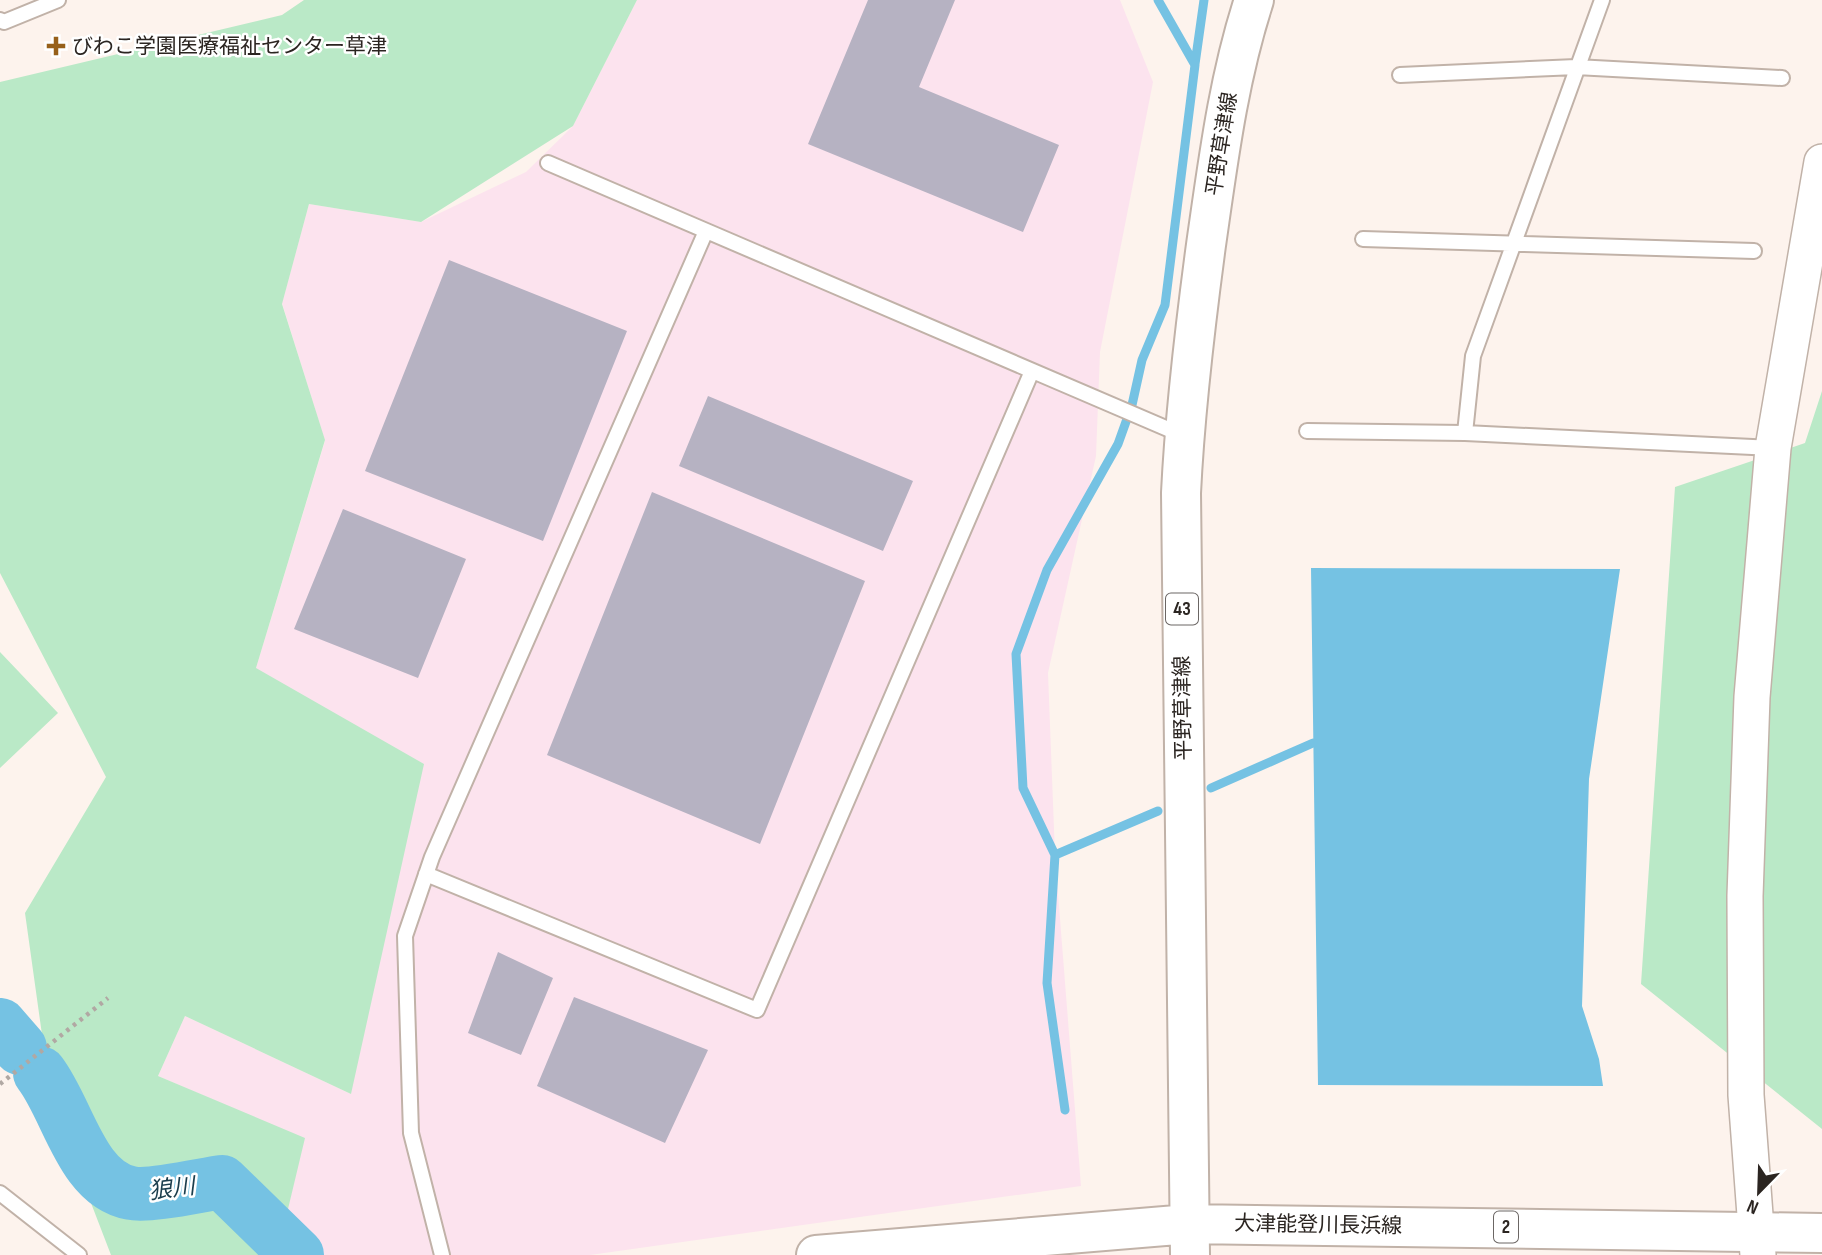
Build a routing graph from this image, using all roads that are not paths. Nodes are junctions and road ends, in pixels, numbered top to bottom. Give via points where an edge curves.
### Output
1 (58, 0) edge
2 (1254, 0) edge
3 (1602, 0) edge
4 (0, 20) edge
5 (1576, 67) junction
6 (1400, 75) dead end
7 (1782, 78) dead end
8 (1822, 162) edge
9 (548, 163) dead end
10 (706, 231) junction
11 (1363, 239) dead end
12 (1513, 243) junction
13 (1754, 251) dead end
14 (1032, 371) junction
15 (1307, 431) dead end
16 (1465, 433) junction
17 (1183, 435) junction
18 (1773, 448) junction
19 (426, 874) junction
20 (0, 1193) edge
21 (1822, 1233) edge
22 (1190, 1239) edge
23 (1758, 1242) edge
24 (79, 1255) edge
25 (442, 1255) edge
26 (816, 1255) edge

1 - 4 lane
2 - 17 main road, 平野草津線 / 43 via 1223,122
3 - 5 lane
5 - 6 lane
5 - 7 lane
5 - 12 lane
8 - 18 street
9 - 10 lane
10 - 14 lane
10 - 19 lane
11 - 12 lane
12 - 13 lane
12 - 16 lane via 1473,356
14 - 17 lane
14 - 19 lane via 757,1010
15 - 16 lane
16 - 18 lane
17 - 22 main road, 平野草津線 / 43
18 - 23 street via 1752,697 1745,896 1746,1095
19 - 25 lane via 405,936 411,1133
20 - 24 lane
21 - 23 main road, 大津能登川長浜線 / 2
22 - 23 main road, 大津能登川長浜線 / 2
22 - 26 main road, 大津能登川長浜線 / 2

